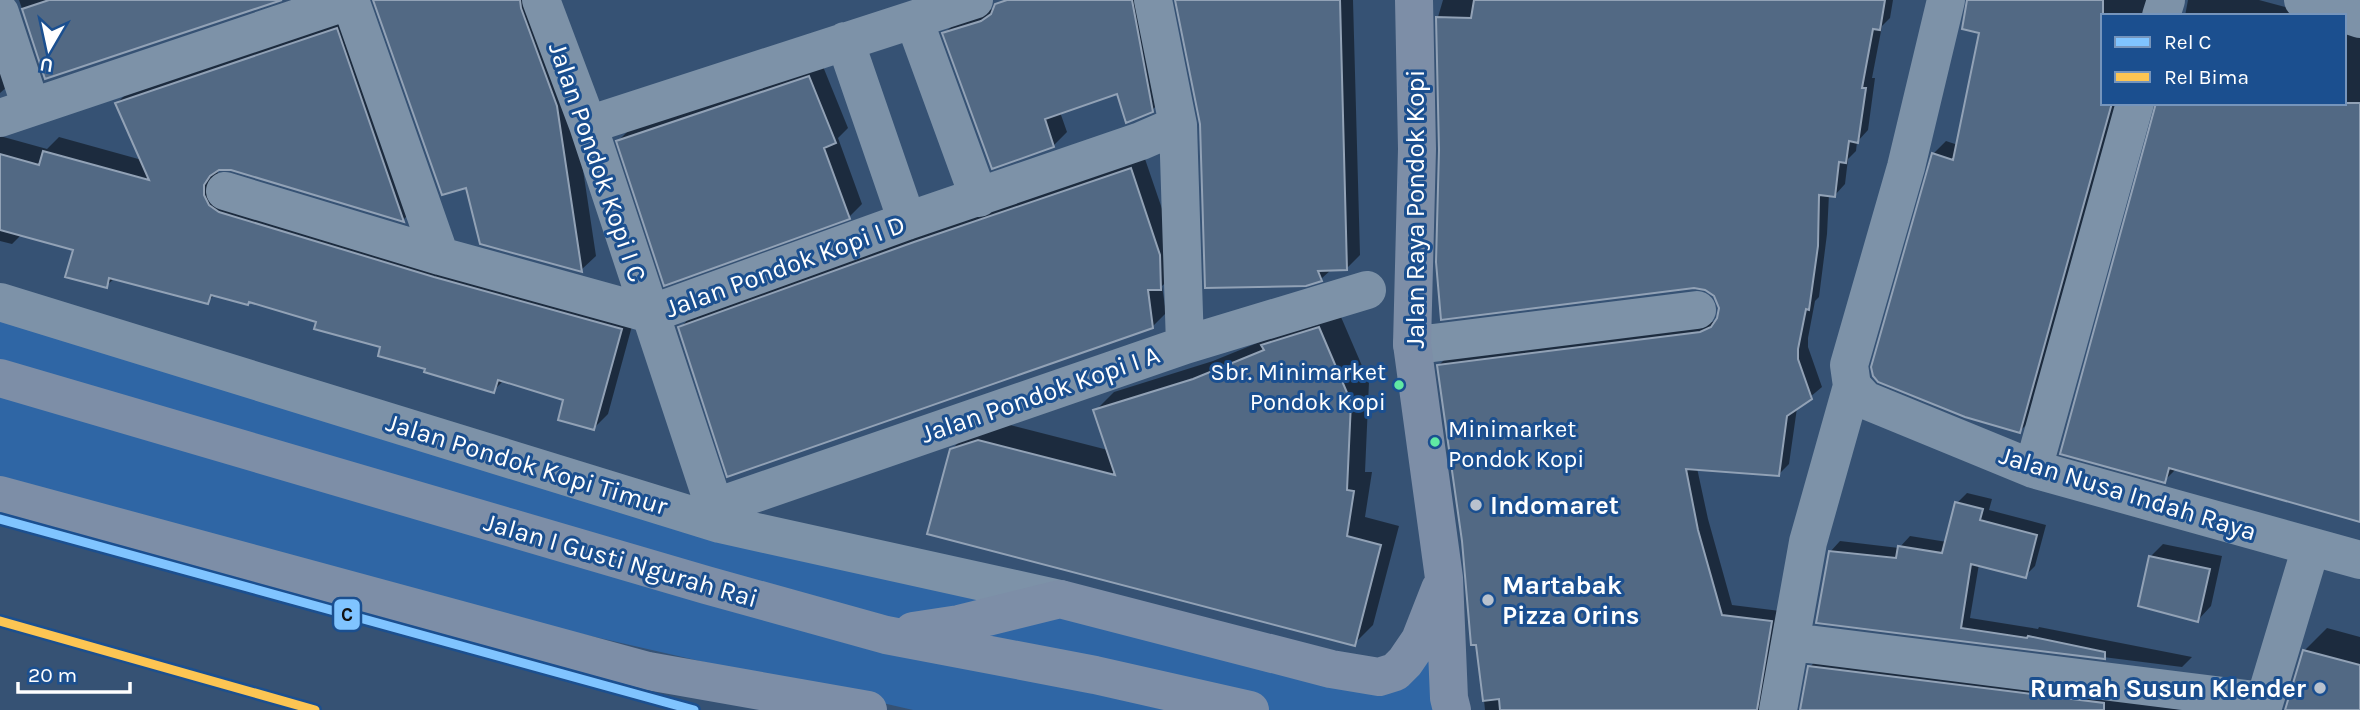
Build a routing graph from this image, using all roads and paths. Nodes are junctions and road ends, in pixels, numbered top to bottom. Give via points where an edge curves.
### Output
1 (350, 0) edge
2 (541, 0) edge
3 (974, 0) edge
4 (1153, 0) edge
5 (1414, 0) edge
6 (1946, 0) edge
7 (2304, 0) edge
8 (0, 13) edge
9 (2345, 14) edge
10 (914, 20) junction
11 (845, 41) junction
12 (2134, 105) edge
13 (16, 113) edge
14 (587, 125) junction
15 (1178, 125) junction
16 (225, 191) dead end
17 (979, 198) junction
18 (907, 221) junction
19 (440, 256) junction
20 (1367, 290) dead end
21 (0, 302) edge
22 (1697, 310) dead end
23 (650, 314) junction
24 (1412, 344) junction
25 (1185, 345) junction
26 (0, 379) edge
27 (1852, 386) junction
28 (2033, 469) junction
29 (0, 495) edge
30 (718, 515) junction
31 (2311, 547) junction
32 (2360, 560) edge
33 (1444, 578) junction
34 (1060, 599) junction
35 (886, 635) junction
36 (1792, 642) junction
37 (2262, 705) edge
38 (868, 710) edge
39 (1250, 710) edge
40 (1452, 710) edge
41 (1778, 710) edge

1 - 13 street
1 - 19 street
2 - 14 street, Jalan Pondok Kopi I C
3 - 10 street
4 - 15 street
5 - 24 main road, Jalan Raya Pondok Kopi via 1417,149
6 - 27 street via 1906,167 1849,365
7 - 9 street
8 - 13 street
10 - 11 street
10 - 17 street
11 - 14 street
11 - 18 street
12 - 28 street
14 - 23 street, Jalan Pondok Kopi I C
15 - 17 street, Jalan Pondok Kopi I D
15 - 25 street
16 - 19 street, Jalan Pondok Kopi I D
17 - 18 street, Jalan Pondok Kopi I D
18 - 23 street, Jalan Pondok Kopi I D
19 - 23 street, Jalan Pondok Kopi I D
20 - 25 street, Jalan Pondok Kopi I A
21 - 30 street, Jalan Pondok Kopi Timur
22 - 24 street
23 - 30 street, Jalan Pondok Kopi I C
24 - 33 main road, Jalan Raya Pondok Kopi
25 - 30 street, Jalan Pondok Kopi I A
26 - 35 main road, Jalan I Gusti Ngurah Rai
27 - 28 street, Jalan Nusa Indah Raya via 1865,400
27 - 36 street via 1808,542
28 - 31 street, Jalan Nusa Indah Raya
29 - 38 main road via 648,671
30 - 34 street, Jalan Pondok Kopi Timur
31 - 32 street, Jalan Nusa Indah Raya
31 - 37 street
33 - 34 main road via 1420,640 1395,672 1379,677 1331,669
33 - 40 main road, Jalan Raya Pondok Kopi
34 - 35 main road via 959,624
35 - 39 main road, Jalan I Gusti Ngurah Rai
36 - 37 street
36 - 41 street

